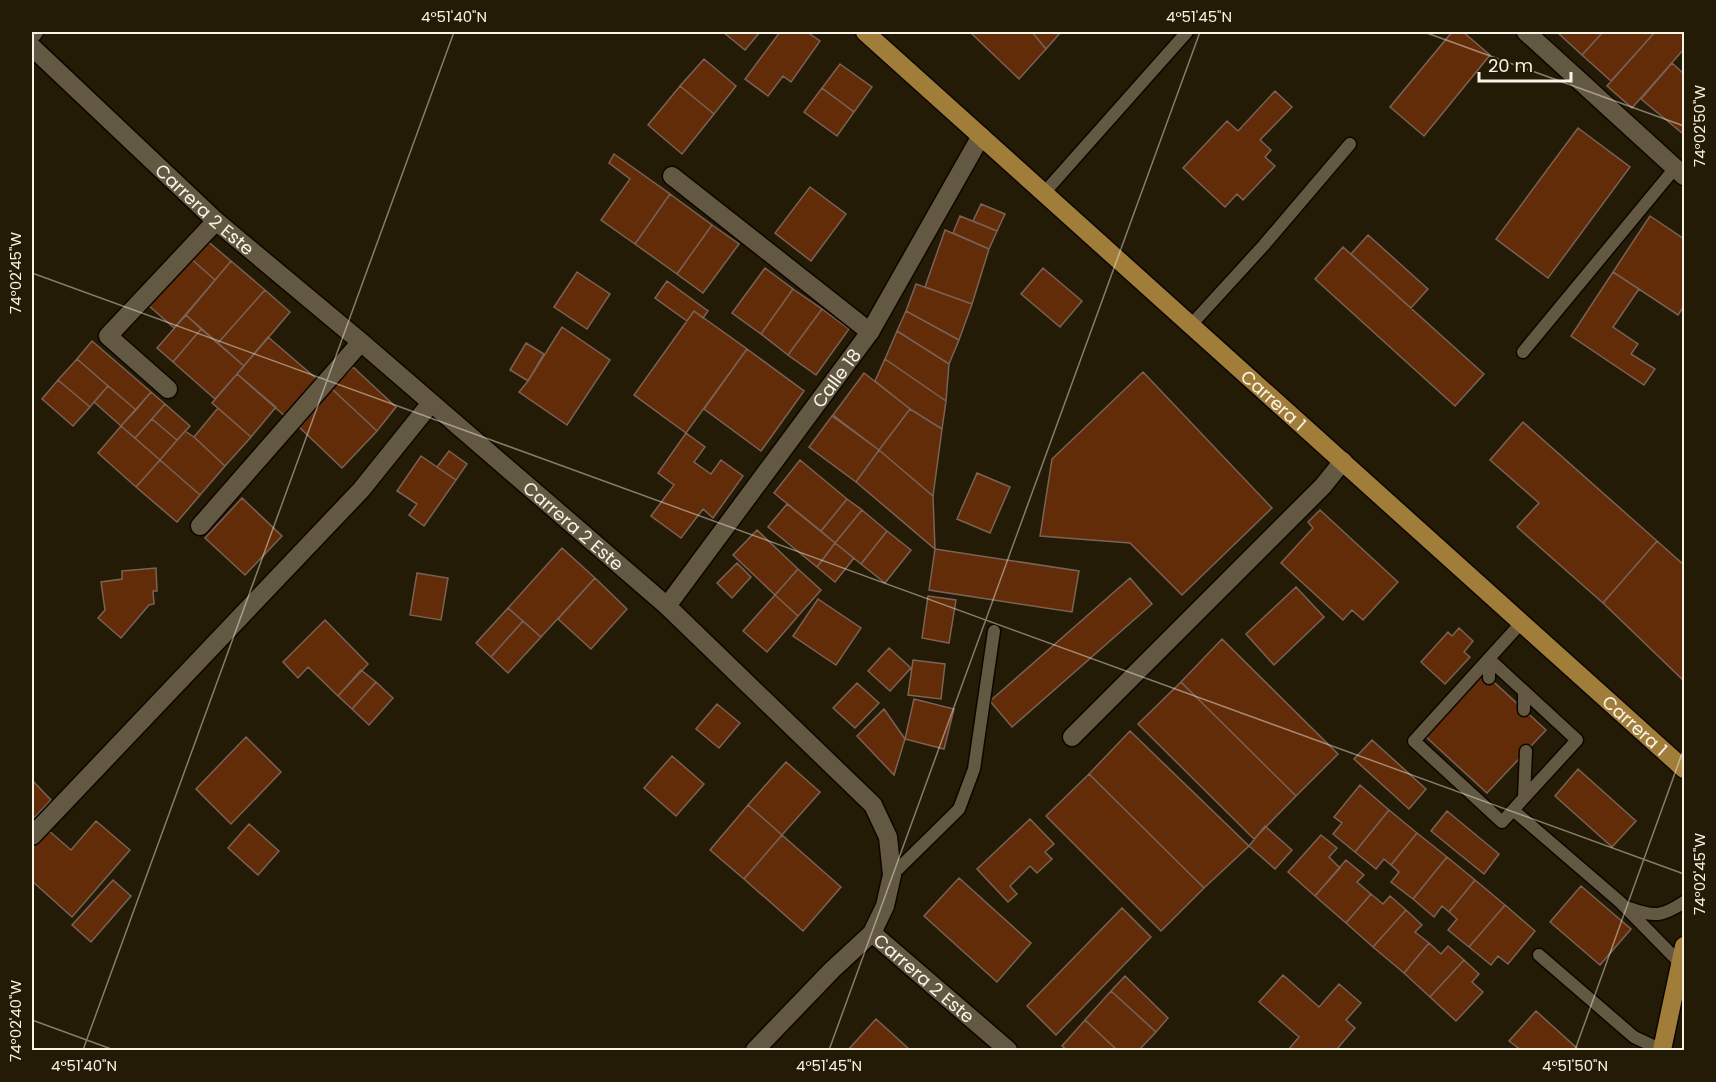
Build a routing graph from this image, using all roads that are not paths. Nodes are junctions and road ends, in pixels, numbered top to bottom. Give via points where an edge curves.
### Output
1 (865, 32) edge
2 (1187, 32) edge
3 (1526, 32) edge
4 (32, 47) edge
5 (981, 136) junction
6 (1350, 144) dead end
7 (1680, 172) edge
8 (672, 176) dead end
9 (1044, 193) junction
10 (216, 221) junction
11 (1191, 325) junction
12 (870, 332) junction
13 (361, 342) junction
14 (1523, 352) dead end
15 (168, 389) dead end
16 (431, 403) junction
17 (1343, 461) junction
18 (200, 526) dead end
19 (668, 606) junction
20 (1522, 622) junction
21 (994, 631) dead end
22 (1489, 659) junction
23 (1489, 678) dead end
24 (1524, 691) junction
25 (1524, 710) dead end
26 (1072, 737) dead end
27 (1526, 751) dead end
28 (1453, 762) dead end
29 (1684, 769) edge
30 (1453, 777) junction
31 (1487, 793) dead end
32 (1524, 797) junction
33 (1513, 810) junction
34 (1490, 811) junction
35 (32, 836) edge
36 (892, 875) junction
37 (1620, 902) junction
38 (1684, 902) edge
39 (872, 933) junction
40 (1539, 955) dead end
41 (1683, 955) edge
42 (755, 1050) edge
43 (1008, 1050) edge
44 (1662, 1050) edge

1 - 5 main road, Carrera 1
2 - 9 lane
3 - 7 street
4 - 10 street, Carrera 2 Este
5 - 9 main road, Carrera 1
5 - 12 street, Calle 18
6 - 11 lane
7 - 14 lane
8 - 12 street
9 - 11 main road, Carrera 1
10 - 13 street, Carrera 2 Este
10 - 15 street via 108,336
11 - 17 main road, Carrera 1
12 - 19 street, Calle 18
13 - 16 street, Carrera 2 Este
13 - 18 street
16 - 19 street, Carrera 2 Este
16 - 35 street via 361,490
17 - 20 main road, Carrera 1
17 - 26 street via 1323,486
19 - 36 street, Carrera 2 Este via 873,805 888,837
20 - 22 lane
20 - 29 main road, Carrera 1
21 - 36 lane via 974,769 958,809
22 - 23 lane
22 - 24 lane
22 - 30 lane via 1455,701 1414,741
24 - 25 lane
24 - 32 lane via 1577,740
27 - 32 lane
28 - 30 lane
30 - 34 lane
31 - 34 lane
32 - 33 lane
33 - 34 lane via 1502,822
33 - 37 lane
36 - 39 street, Carrera 2 Este via 885,906
37 - 38 lane via 1648,915 1669,912
37 - 41 lane
39 - 42 street
39 - 43 street, Carrera 2 Este
40 - 44 lane via 1634,1038
41 - 44 main road

